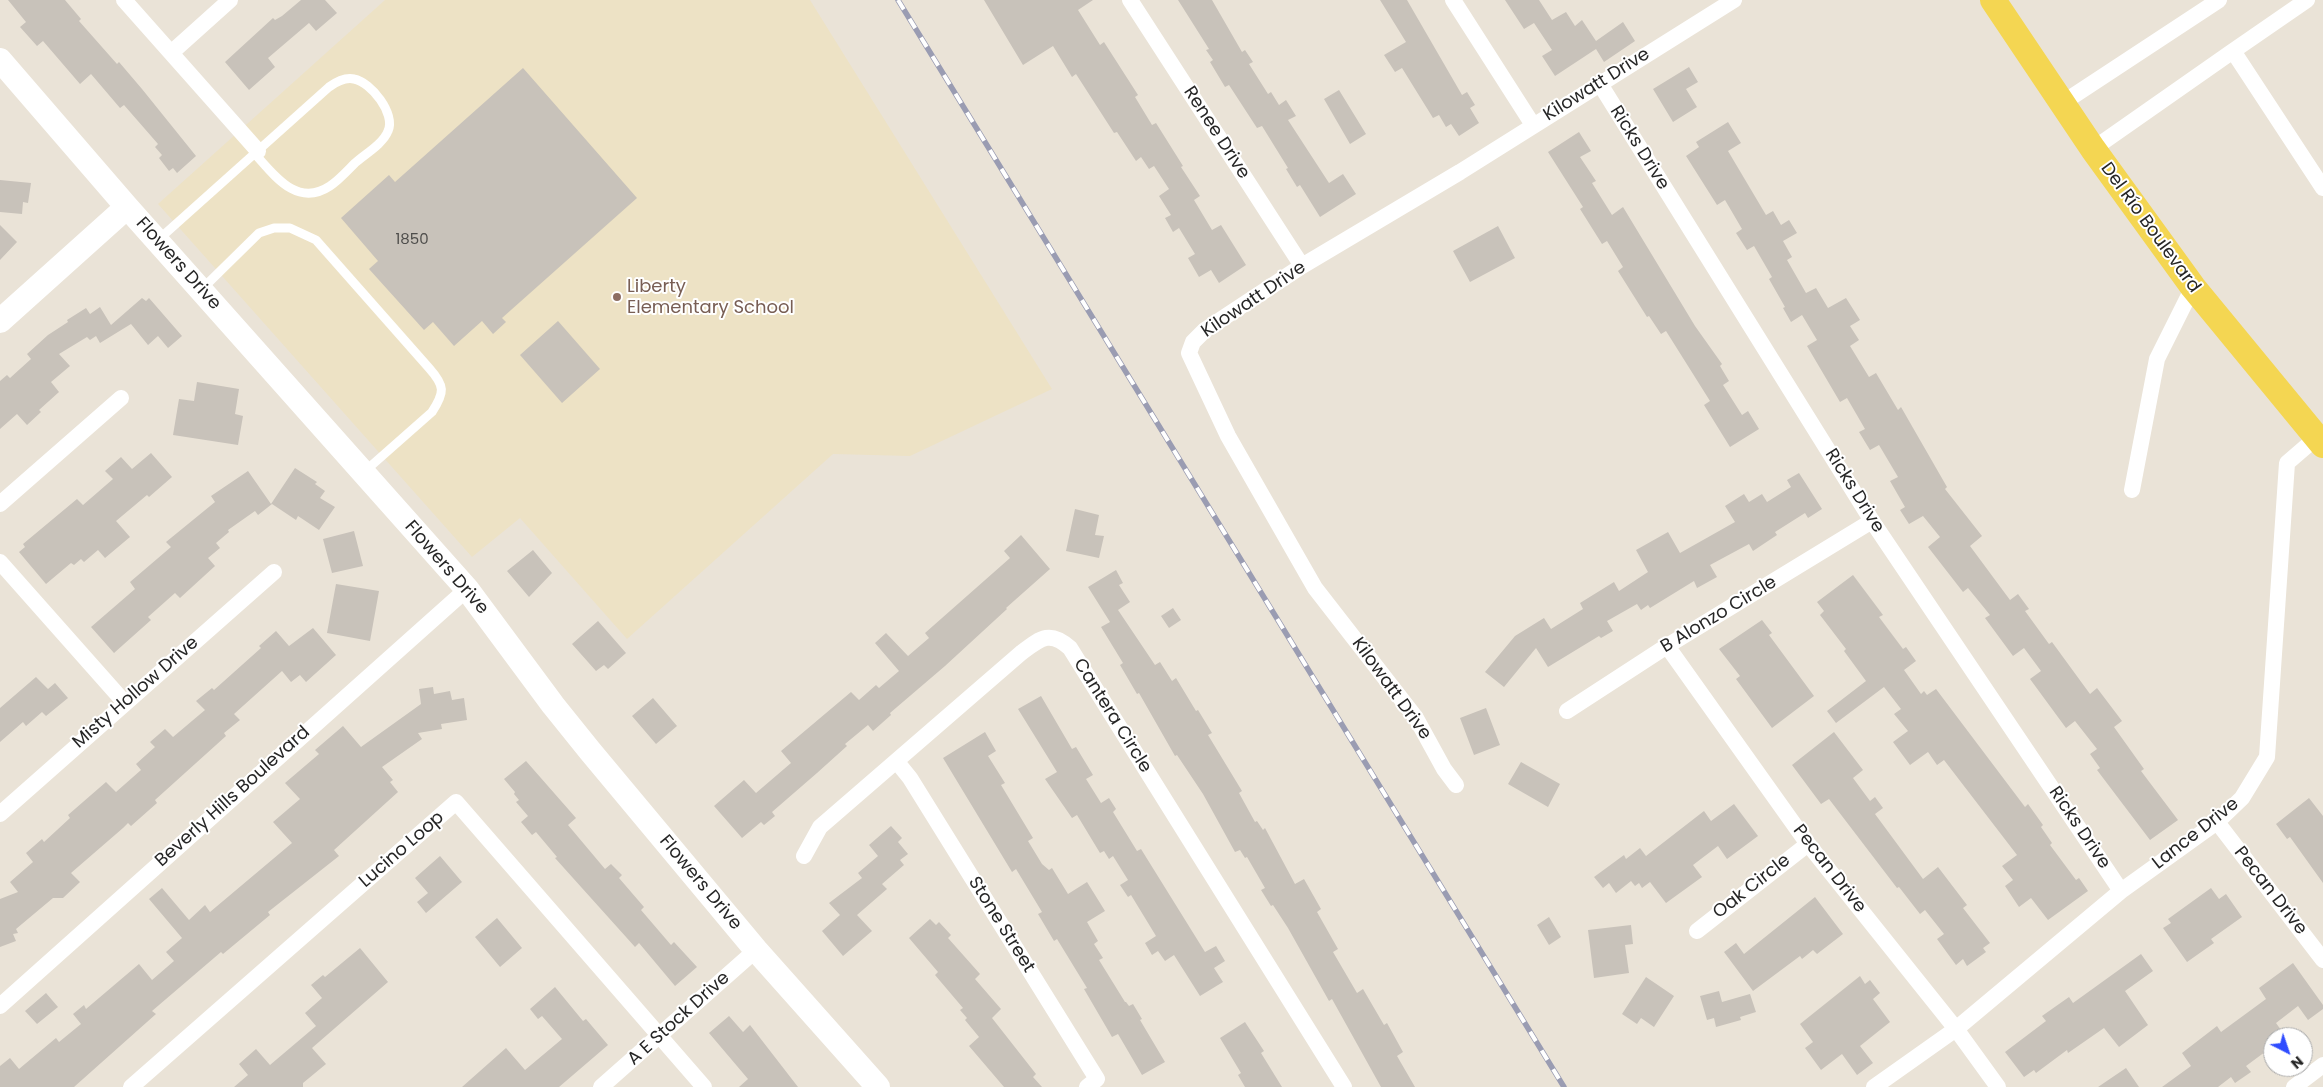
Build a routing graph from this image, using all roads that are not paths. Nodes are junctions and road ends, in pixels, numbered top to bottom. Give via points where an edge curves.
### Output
1 (124, 0) edge
2 (230, 0) edge
3 (1130, 0) edge
4 (1454, 0) edge
5 (1734, 0) edge
6 (1993, 0) edge
7 (2220, 0) edge
8 (2307, 0) edge
9 (2233, 51) junction
10 (171, 53) junction
11 (0, 60) edge
12 (1600, 84) junction
13 (2062, 104) junction
14 (1533, 125) junction
15 (2093, 150) junction
16 (256, 152) junction
17 (2323, 188) edge
18 (127, 207) junction
19 (158, 241) junction
20 (1302, 266) junction
21 (2192, 287) junction
22 (201, 290) junction
23 (0, 321) edge
24 (121, 398) dead end
25 (2319, 442) edge
26 (363, 473) junction
27 (2132, 490) dead end
28 (0, 504) edge
29 (1872, 522) junction
30 (0, 562) edge
31 (274, 572) dead end
32 (467, 589) junction
33 (1667, 646) junction
34 (125, 703) junction
35 (1567, 711) dead end
36 (897, 762) junction
37 (1456, 785) dead end
38 (0, 814) edge
39 (2217, 822) junction
40 (1808, 844) junction
41 (804, 856) dead end
42 (2121, 890) junction
43 (1697, 931) dead end
44 (756, 950) junction
45 (2323, 960) edge
46 (0, 1006) edge
47 (1956, 1029) junction
48 (659, 1037) junction
49 (2323, 1065) edge
50 (131, 1087) edge
51 (601, 1087) edge
52 (704, 1087) edge
53 (878, 1087) edge
54 (1087, 1087) edge
55 (1344, 1087) edge
56 (1874, 1087) edge
57 (1998, 1087) edge
58 (2294, 1087) edge

1 - 10 street
2 - 10 street
3 - 20 street, Renee Drive
4 - 14 street
5 - 12 street, Kilowatt Drive
6 - 13 main road, Del Río Boulevard
7 - 13 street
8 - 9 street
9 - 15 street
9 - 17 street
10 - 16 street
11 - 18 street, Flowers Drive
12 - 14 street, Kilowatt Drive
12 - 29 street, Ricks Drive
13 - 15 main road, Del Río Boulevard
14 - 20 street, Kilowatt Drive
15 - 21 main road, Del Río Boulevard
16 - 16 lane via 282,185 305,193 317,192 330,186 388,132 388,110 364,83 353,78 340,80
16 - 19 lane
18 - 19 street, Flowers Drive
18 - 23 street
19 - 22 street, Flowers Drive
20 - 37 street, Kilowatt Drive via 1205,330 1193,342 1189,353 1228,436 1315,588 1416,718
21 - 25 main road, Del Río Boulevard
21 - 27 street via 2157,359
22 - 26 street, Flowers Drive
22 - 26 lane via 260,233 274,228 290,228 316,240 438,378 442,389 440,400 432,412
24 - 28 street
25 - 39 street, Lance Drive via 2287,463 2267,756 2242,798
26 - 32 street, Flowers Drive
29 - 33 street, B Alonzo Circle
29 - 42 street, Ricks Drive
30 - 34 street
31 - 34 street, Misty Hollow Drive
32 - 44 street, Flowers Drive via 553,705
32 - 46 street, Beverly Hills Boulevard
33 - 35 street, B Alonzo Circle
33 - 40 street, Pecan Drive
34 - 38 street, Misty Hollow Drive
36 - 41 street, Cantera Circle via 820,827
36 - 54 street, Stone Street via 1097,1079
36 - 55 street, Cantera Circle via 1036,641 1049,636 1060,639 1070,648
39 - 42 street, Lance Drive
39 - 45 street, Pecan Drive
40 - 43 street, Oak Circle
40 - 47 street, Pecan Drive
42 - 47 street, Lance Drive
44 - 48 street, A E Stock Drive
44 - 53 street, Flowers Drive
47 - 56 street, Lance Drive
47 - 57 street, Pecan Drive
48 - 50 street, Lucino Loop via 456,802
48 - 51 street, A E Stock Drive
48 - 52 street, Lucino Loop
49 - 58 street

